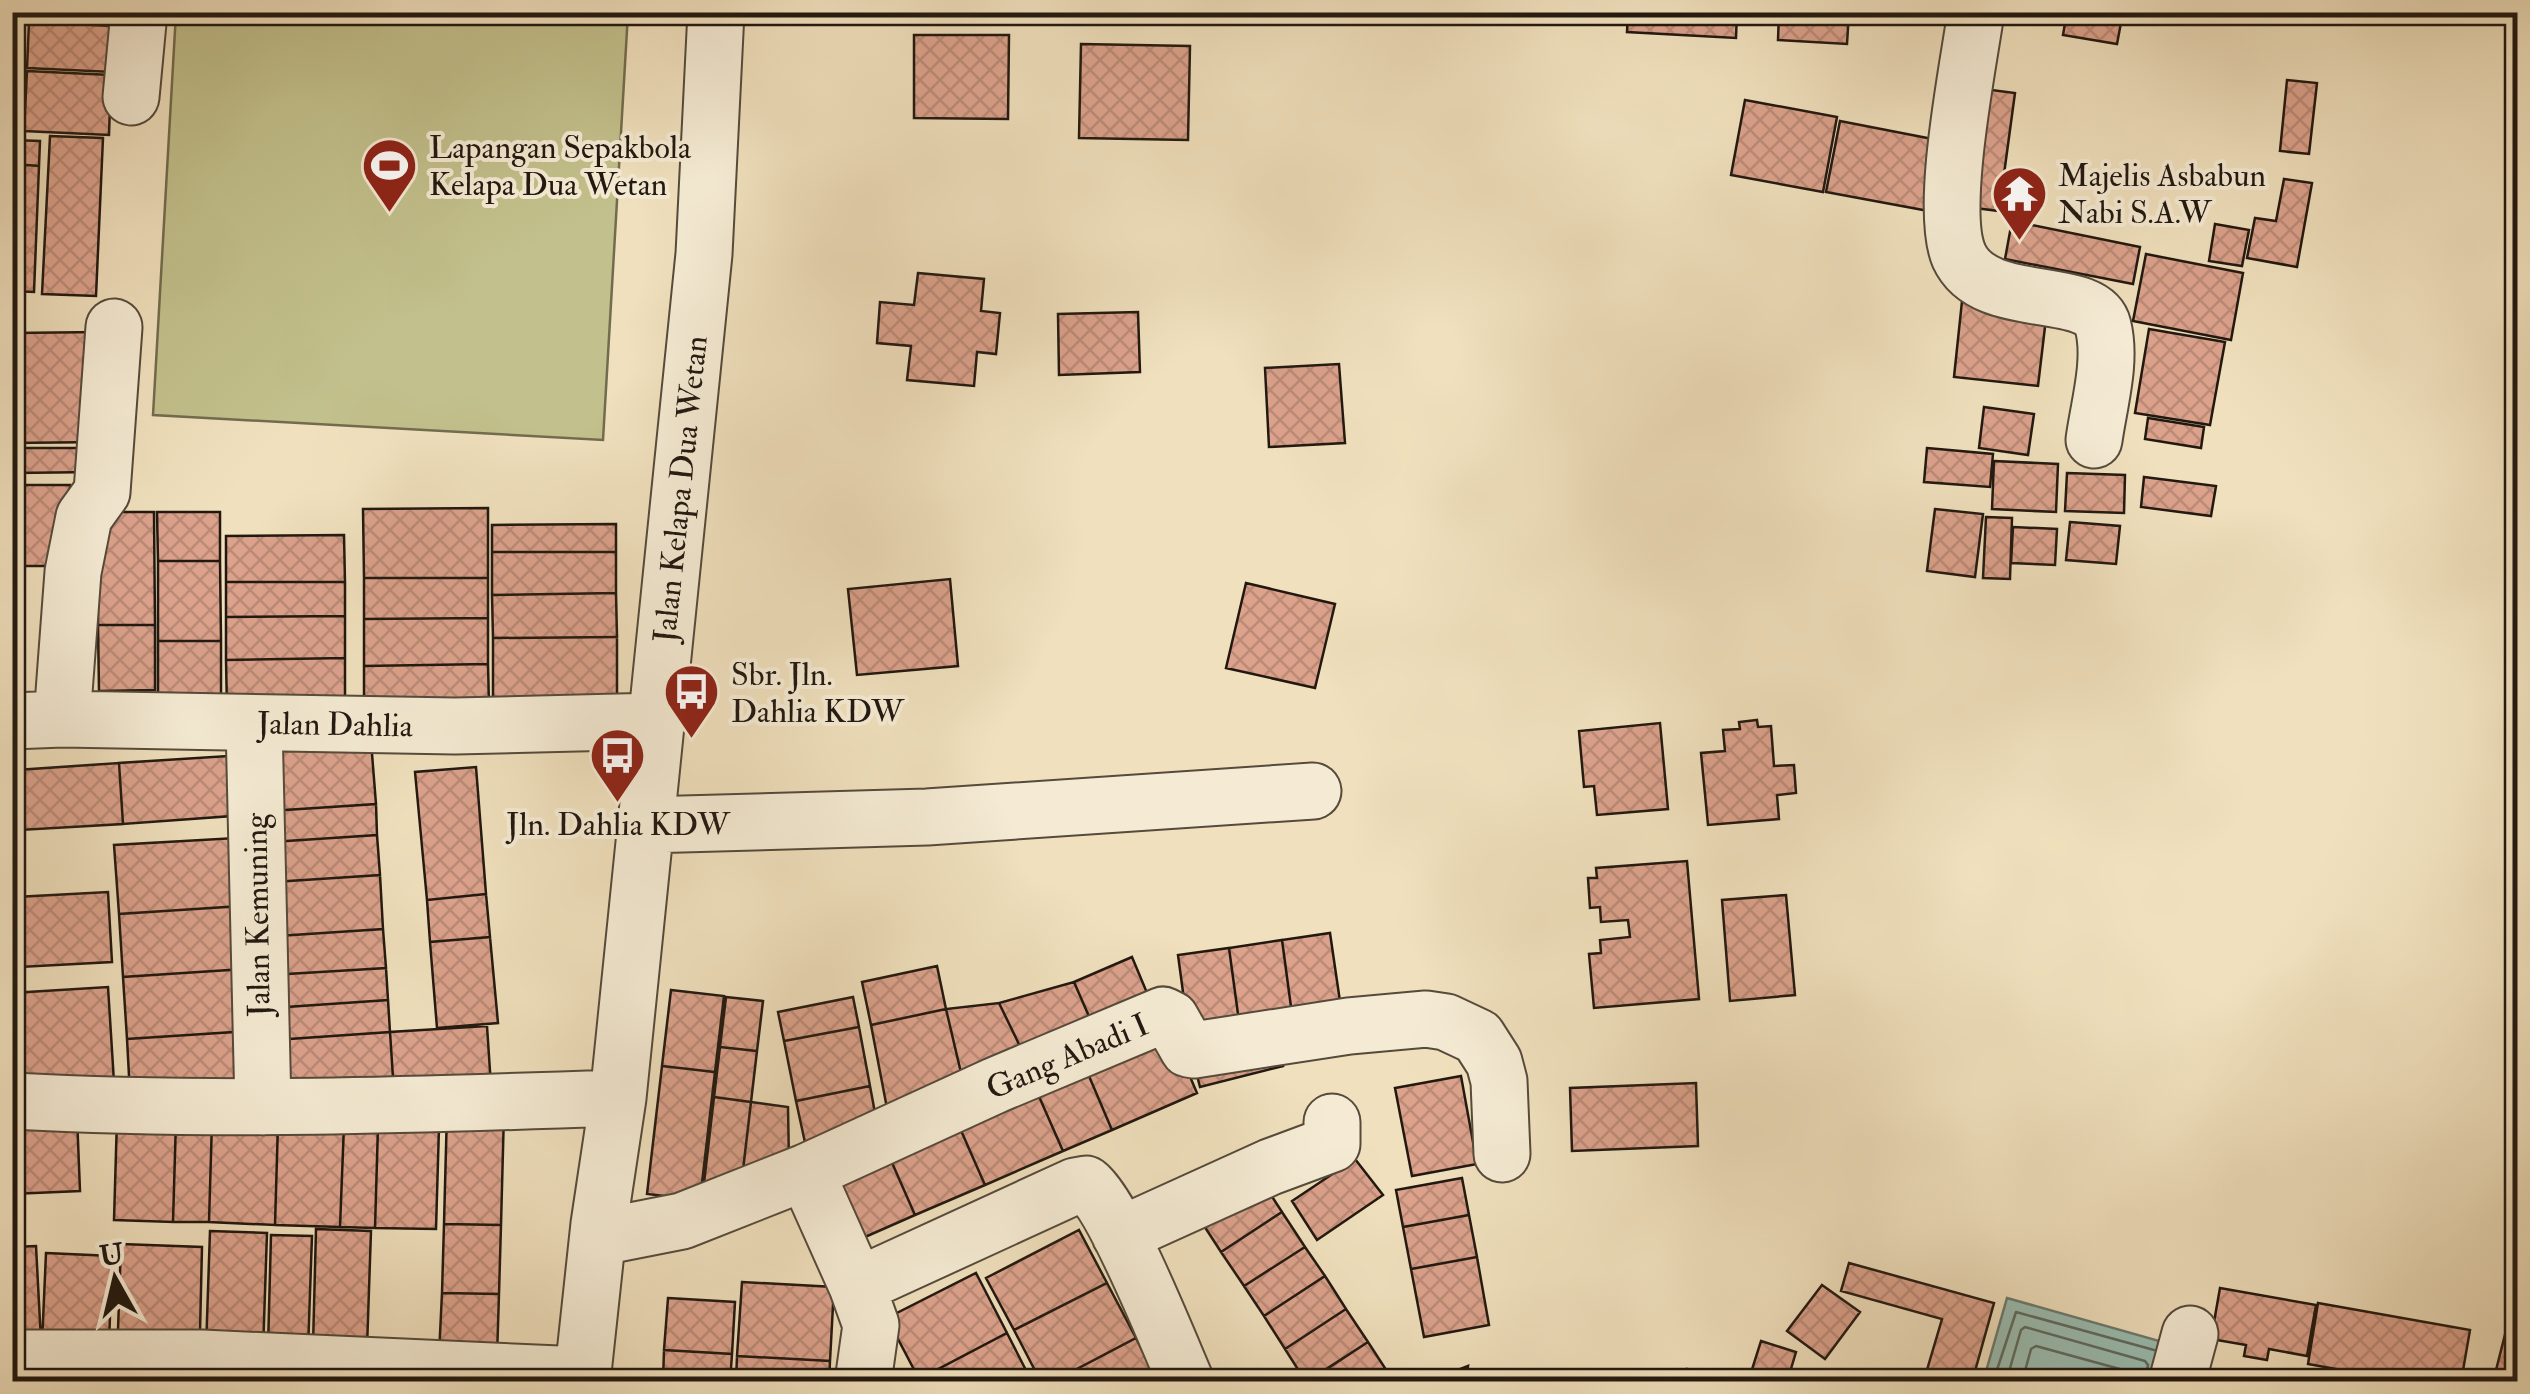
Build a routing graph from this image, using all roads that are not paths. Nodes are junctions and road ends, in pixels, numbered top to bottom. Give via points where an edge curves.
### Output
1 (139, 12) edge
2 (716, 12) edge
3 (1976, 12) edge
4 (131, 98) dead end
5 (114, 327) dead end
6 (2094, 440) dead end
7 (38, 720) edge
8 (658, 721) junction
9 (254, 724) junction
10 (1312, 791) dead end
11 (646, 825) junction
12 (618, 1098) junction
13 (12, 1101) edge
14 (263, 1107) junction
15 (1332, 1122) dead end
16 (1502, 1154) dead end
17 (806, 1172) junction
18 (599, 1224) junction
19 (1120, 1235) junction
20 (864, 1305) junction
21 (12, 1358) edge
22 (323, 1372) edge
23 (582, 1378) edge
24 (863, 1382) edge
25 (898, 1382) edge
26 (1186, 1382) edge

1 - 4 street
2 - 8 street, Jalan Kelapa Dua Wetan via 704,254
3 - 6 street via 1950,211 1958,254 1984,283 2081,305 2102,320 2106,354
5 - 7 street via 102,492 84,517
7 - 9 street, Jalan Dahlia
8 - 9 street, Jalan Dahlia
8 - 11 street, Jalan Kelapa Dua Wetan
9 - 14 street, Jalan Kemuning
10 - 11 street via 927,817
11 - 12 street, Jalan Kelapa Dua Wetan
12 - 14 street
12 - 18 street, Jalan Kelapa Dua Wetan
13 - 14 street
15 - 19 street via 1330,1145
16 - 17 street, Gang Abadi I via 1494,1062 1478,1038 1446,1022 1349,1026 1190,1050 1163,1015
17 - 18 street, Gang Abadi I via 682,1221 616,1234
17 - 20 street
18 - 23 street, Jalan Kelapa Dua Wetan
19 - 20 street via 1097,1192 1075,1186
19 - 26 street
20 - 24 street
20 - 25 street
21 - 22 street via 202,1358
22 - 23 street

